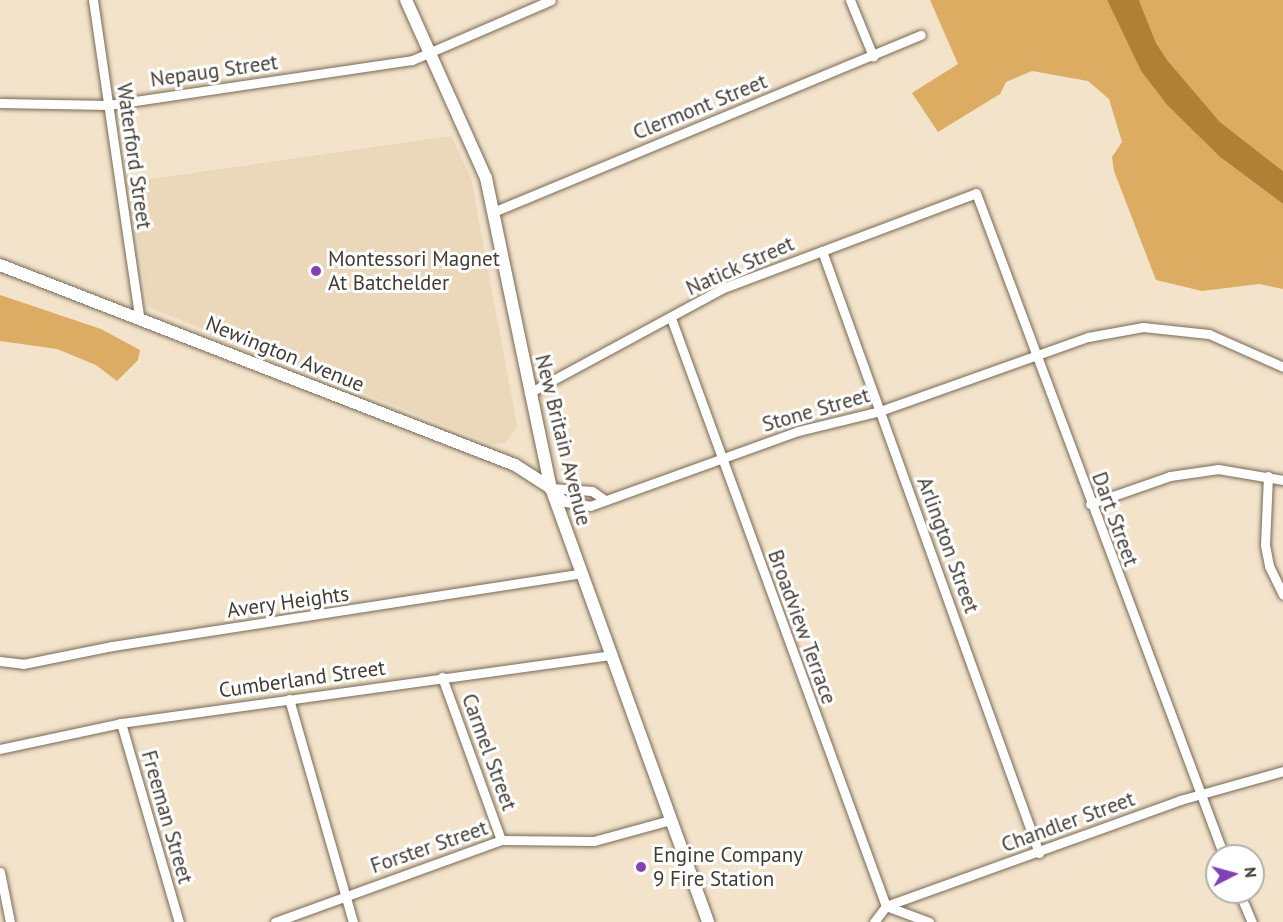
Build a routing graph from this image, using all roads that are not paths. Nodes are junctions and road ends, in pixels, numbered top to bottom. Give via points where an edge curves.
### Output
1 (93, 0) edge
2 (406, 0) edge
3 (551, 0) edge
4 (850, 0) edge
5 (921, 35) dead end
6 (431, 53) junction
7 (873, 56) junction
8 (0, 103) edge
9 (108, 105) junction
10 (976, 193) joint
11 (493, 212) junction
12 (822, 250) junction
13 (0, 265) edge
14 (139, 317) junction
15 (671, 318) junction
16 (1037, 356) junction
17 (1283, 367) edge
18 (529, 393) junction
19 (880, 411) junction
20 (720, 458) junction
21 (1268, 476) junction
22 (1283, 480) edge
23 (551, 488) junction
24 (605, 500) junction
25 (1090, 504) junction
26 (581, 573) junction
27 (1283, 595) edge
28 (611, 655) junction
29 (0, 661) edge
30 (442, 677) junction
31 (289, 699) junction
32 (121, 723) junction
33 (0, 749) edge
34 (1283, 771) edge
35 (1198, 795) junction
36 (671, 820) junction
37 (501, 840) junction
38 (1219, 844) edge
39 (1039, 852) junction
40 (0, 872) edge
41 (346, 896) junction
42 (1244, 904) edge
43 (886, 906) junction
44 (10, 922) edge
45 (179, 922) edge
46 (274, 922) edge
47 (353, 922) edge
48 (708, 922) edge
49 (874, 922) edge
50 (929, 922) edge
51 (1252, 922) edge

1 - 9 street, Waterford Street
2 - 6 main road, New Britain Avenue
3 - 6 street, Nepaug Street
4 - 7 street
5 - 7 street, Clermont Street
6 - 9 street, Nepaug Street via 412,60
6 - 11 main road, New Britain Avenue via 474,145
7 - 11 street, Clermont Street
8 - 9 street, Nepaug Street
9 - 14 street, Waterford Street
10 - 12 street, Natick Street
10 - 16 street, Dart Street
11 - 18 main road, New Britain Avenue
12 - 15 street, Natick Street via 721,289
12 - 19 street, Arlington Street
13 - 14 main road, Newington Avenue
14 - 23 main road, Newington Avenue via 516,465
15 - 18 street, Natick Street
15 - 20 street, Broadview Terrace
16 - 17 street, Stone Street via 1088,337 1146,327 1209,334
16 - 19 street, Stone Street
16 - 25 street, Dart Street
18 - 23 main road, New Britain Avenue
19 - 20 street, Stone Street via 798,431
19 - 39 street, Arlington Street
20 - 24 street, Stone Street
20 - 43 street, Broadview Terrace
21 - 22 street
21 - 25 street via 1218,469 1170,476
21 - 27 street via 1264,545
23 - 24 street via 592,491
23 - 24 street, Stone Street via 566,502 590,506
23 - 26 main road, New Britain Avenue
25 - 35 street, Dart Street
26 - 28 main road, New Britain Avenue
26 - 29 street, Avery Heights via 112,646 23,664
28 - 30 street, Cumberland Street
28 - 36 main road, New Britain Avenue
30 - 31 street, Cumberland Street
30 - 37 street, Carmel Street
31 - 32 street, Cumberland Street
31 - 41 street
32 - 33 street, Cumberland Street
32 - 45 street, Freeman Street
34 - 35 street, Chandler Street
35 - 38 street, Dart Street
35 - 39 street, Chandler Street
36 - 37 street, Forster Street via 594,841
36 - 48 main road, New Britain Avenue
37 - 41 street, Forster Street
39 - 43 street, Chandler Street
40 - 44 street
41 - 46 street, Forster Street
41 - 47 street
42 - 51 street
43 - 49 street
43 - 50 street

